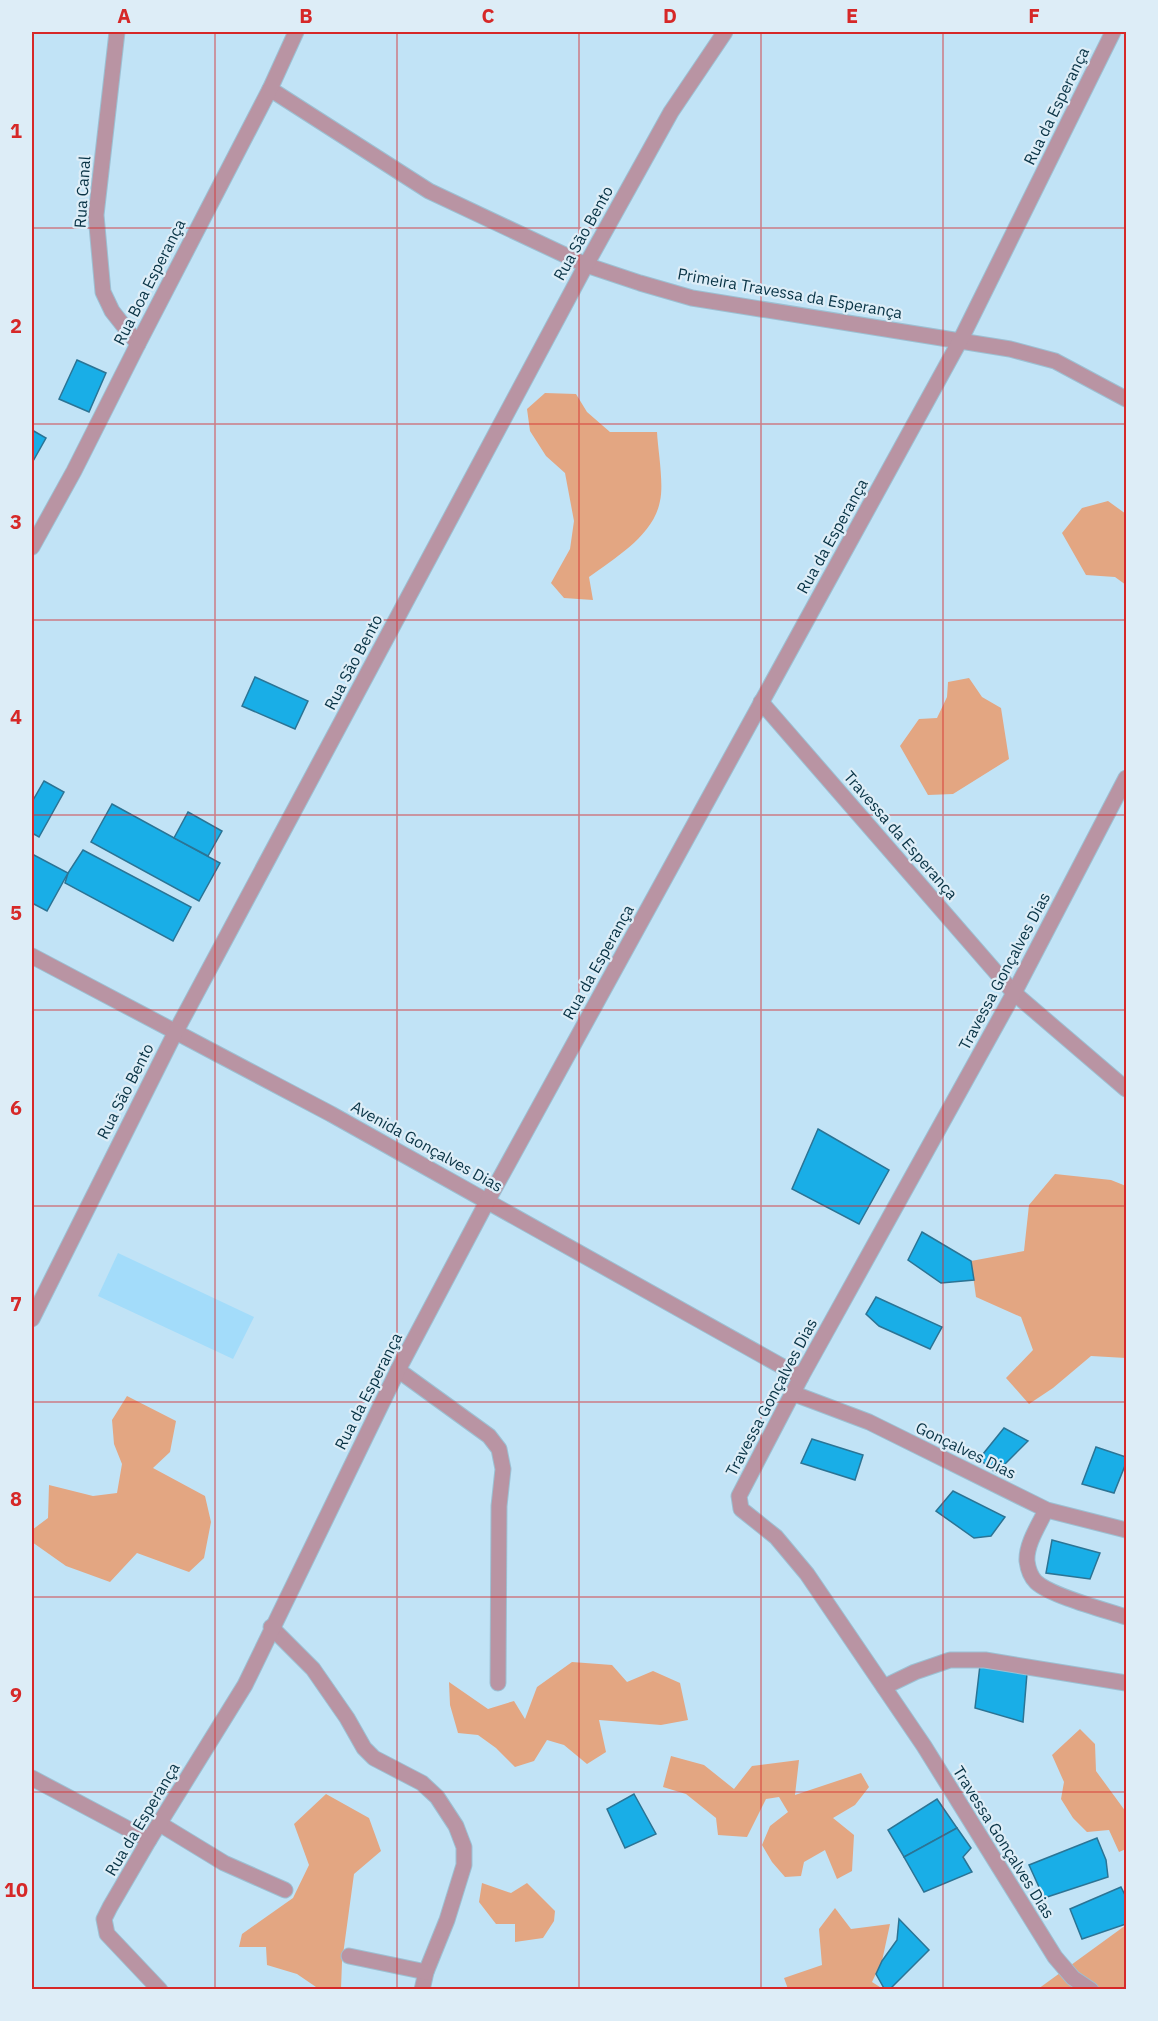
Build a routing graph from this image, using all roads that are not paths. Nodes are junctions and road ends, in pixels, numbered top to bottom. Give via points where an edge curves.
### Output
1 (117, 32) edge
2 (296, 32) edge
3 (725, 32) edge
4 (1113, 32) edge
5 (270, 89) junction
6 (586, 265) junction
7 (961, 339) junction
8 (138, 344) junction
9 (1126, 399) edge
10 (32, 548) edge
11 (762, 702) junction
12 (1126, 778) edge
13 (32, 956) edge
14 (1014, 993) junction
15 (175, 1033) junction
16 (1126, 1089) edge
17 (488, 1200) junction
18 (32, 1319) edge
19 (398, 1370) junction
20 (801, 1377) junction
21 (792, 1393) junction
22 (1046, 1510) junction
23 (1126, 1530) edge
24 (1126, 1617) edge
25 (272, 1628) junction
26 (498, 1683) dead end
27 (1126, 1683) edge
28 (884, 1687) junction
29 (32, 1778) edge
30 (160, 1824) junction
31 (149, 1840) junction
32 (285, 1890) dead end
33 (349, 1956) dead end
34 (426, 1972) junction
35 (1076, 1985) edge
36 (160, 1989) edge
37 (422, 1989) edge
38 (1091, 1989) edge

1 - 8 street, Rua Canal via 96,215 103,292 112,312
2 - 5 street, Rua Boa Esperança
3 - 6 street, Rua São Bento via 671,112
4 - 7 street, Rua da Esperança
5 - 6 street, Primeira Travessa da Esperança via 429,191
5 - 8 street, Rua Boa Esperança
6 - 7 street, Primeira Travessa da Esperança via 692,298
6 - 15 street, Rua São Bento
7 - 9 street, Primeira Travessa da Esperança via 1055,361
7 - 11 street, Rua da Esperança
8 - 10 street, Rua Boa Esperança
11 - 14 street, Travessa da Esperança
11 - 17 street, Rua da Esperança
12 - 14 street, Travessa Gonçalves Dias
13 - 15 street, Avenida Gonçalves Dias
14 - 16 street, Travessa da Esperança
14 - 20 street, Travessa Gonçalves Dias
15 - 17 street, Avenida Gonçalves Dias
15 - 18 street, Rua São Bento
17 - 19 street, Rua da Esperança
17 - 20 street, Avenida Gonçalves Dias
19 - 25 street, Rua da Esperança
19 - 26 street via 489,1436 500,1449 503,1469 499,1506
20 - 21 street, Travessa Gonçalves Dias
21 - 22 street, Gonçalves Dias via 869,1422
21 - 28 street, Travessa Gonçalves Dias via 739,1496 739,1503 807,1574
22 - 23 street, Gonçalves Dias
22 - 24 street via 1031,1541 1027,1561 1031,1576 1038,1584 1069,1598
25 - 30 street, Rua da Esperança via 245,1685
25 - 34 street via 313,1669 364,1748 374,1758 422,1783 437,1797 456,1826 464,1847 464,1866
27 - 28 street via 985,1660 950,1660
28 - 35 street, Travessa Gonçalves Dias
29 - 31 street
30 - 31 street, Rua da Esperança
30 - 32 street via 224,1863
31 - 36 street, Rua da Esperança via 105,1919 107,1934
33 - 34 street
34 - 37 street
35 - 38 street, Travessa Gonçalves Dias

